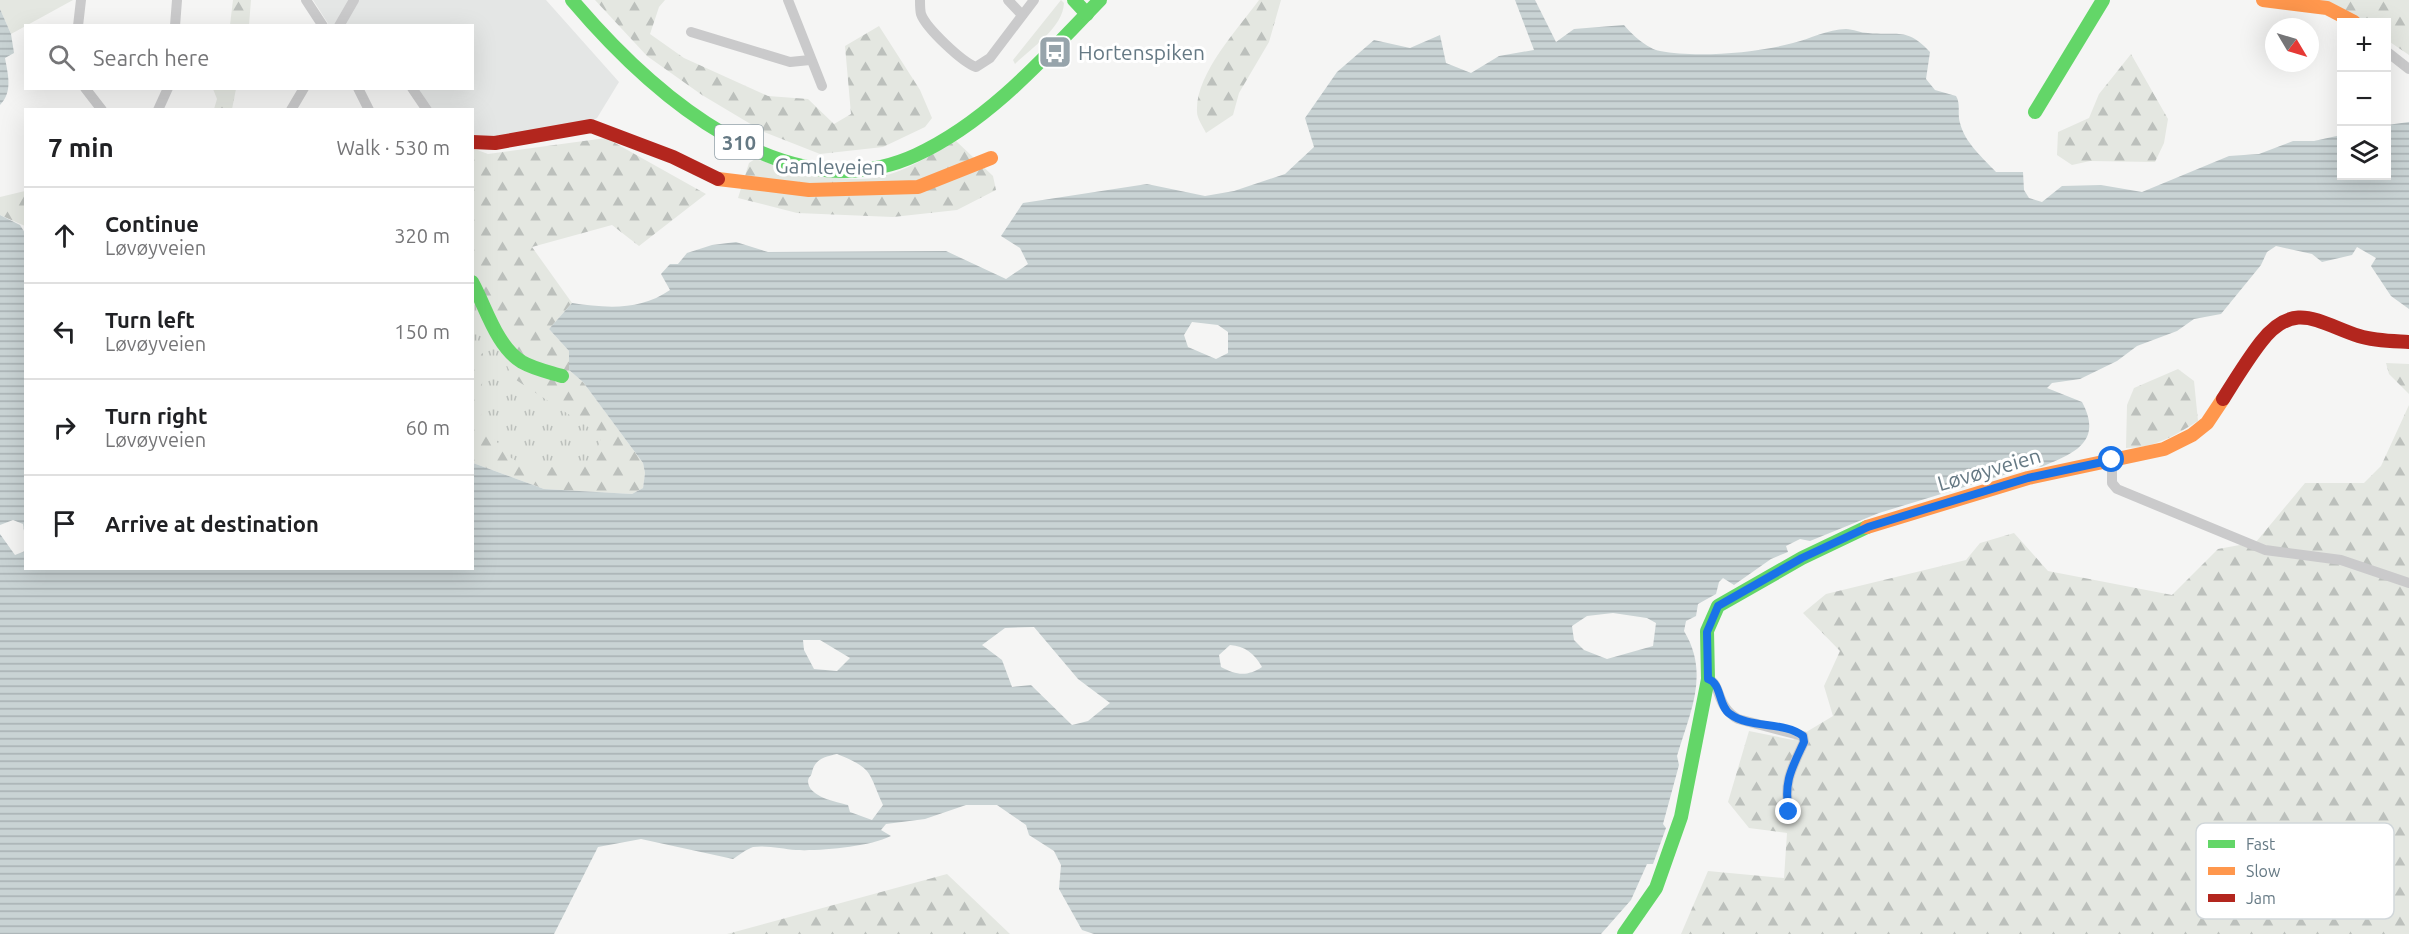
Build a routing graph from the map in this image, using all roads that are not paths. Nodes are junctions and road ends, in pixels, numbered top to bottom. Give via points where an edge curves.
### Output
1 (81, 0) edge
2 (177, 0) edge
3 (306, 0) edge
4 (354, 0) edge
5 (572, 0) edge
6 (788, 0) edge
7 (920, 0) edge
8 (1008, 0) edge
9 (1034, 0) edge
10 (1100, 0) edge
11 (2103, 0) edge
12 (2262, 0) edge
13 (1082, 5) edge
14 (1022, 15) junction
15 (2347, 18) edge
16 (78, 24) edge
17 (175, 24) edge
18 (322, 24) edge
19 (340, 24) edge
20 (691, 32) dead end
21 (2391, 55) edge
22 (810, 60) junction
23 (2409, 69) edge
24 (822, 86) dead end
25 (87, 90) edge
26 (167, 90) edge
27 (303, 90) edge
28 (359, 90) edge
29 (413, 90) edge
30 (100, 108) edge
31 (159, 108) edge
32 (292, 108) edge
33 (368, 108) edge
34 (427, 108) edge
35 (2036, 112) dead end
36 (474, 142) edge
37 (991, 158) dead end
38 (474, 286) edge
39 (2409, 342) edge
40 (562, 376) dead end
41 (2112, 460) junction
42 (2409, 583) edge
43 (1708, 679) junction
44 (1789, 812) dead end
45 (1624, 934) edge

1 - 16 street
2 - 17 street
3 - 18 street
4 - 19 street
5 - 13 street, 310 via 624,59 668,98 720,132 775,157 833,170 873,169 916,156 993,102
6 - 22 street
7 - 14 street via 928,26 976,67 990,58
8 - 14 street
9 - 14 street
10 - 13 street, 310
11 - 35 street
12 - 15 street via 2327,8
20 - 22 street via 790,62
21 - 23 street
22 - 24 street
25 - 30 street
26 - 31 street
27 - 32 street
28 - 33 street
29 - 34 street
36 - 37 street, Gamleveien via 495,143 585,125 673,157 722,181 809,190 918,187
38 - 40 street via 511,353 522,362
39 - 41 street, Løvøyveien via 2376,340 2315,318 2287,319 2262,340 2220,406 2199,429 2164,449
41 - 42 street via 2112,483 2117,489 2196,523 2265,550 2341,560
41 - 43 street, Løvøyveien via 2028,478 1868,527 1774,573 1718,606 1707,632
43 - 44 street, Løvøyveien via 1716,684 1729,714 1803,736 1785,793
43 - 45 street, Løvøyveien via 1673,843 1647,904

